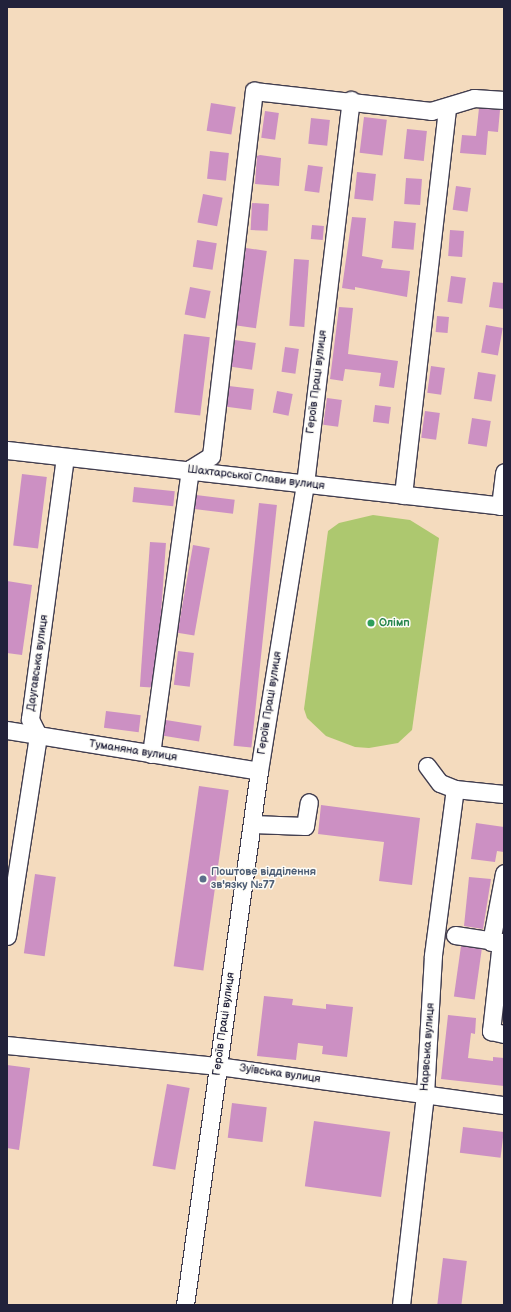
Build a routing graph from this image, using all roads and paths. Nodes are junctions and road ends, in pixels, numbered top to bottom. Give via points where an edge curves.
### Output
1 (351, 100) junction
2 (504, 100) edge
3 (447, 108) junction
4 (7, 450) edge
5 (65, 458) junction
6 (190, 469) junction
7 (504, 472) edge
8 (305, 484) junction
9 (403, 495) junction
10 (502, 506) edge
11 (7, 730) edge
12 (38, 735) junction
13 (151, 754) junction
14 (427, 766) dead end
15 (259, 771) junction
16 (455, 789) junction
17 (504, 794) edge
18 (309, 802) dead end
19 (252, 824) junction
20 (504, 873) edge
21 (455, 935) dead end
22 (7, 936) edge
23 (499, 942) edge
24 (504, 1034) edge
25 (7, 1044) edge
26 (218, 1066) junction
27 (425, 1094) junction
28 (504, 1105) edge
29 (186, 1305) edge
30 (401, 1305) edge

1 - 3 street via 431,110
1 - 6 street via 254,91 210,456
1 - 8 street, Героїв Праці вулиця
2 - 3 street via 474,98
3 - 9 street
4 - 5 street, Шахтарської Слави вулиця
5 - 6 street, Шахтарської Слави вулиця
5 - 12 street, Даугавська вулиця via 30,719
6 - 8 street, Шахтарської Слави вулиця
6 - 13 street
7 - 10 street
8 - 9 street, Шахтарської Слави вулиця
8 - 15 street, Героїв Праці вулиця
9 - 10 street, Шахтарської Слави вулиця
11 - 12 street, Туманяна вулиця
12 - 13 street, Туманяна вулиця
12 - 22 street
13 - 15 street, Туманяна вулиця
14 - 16 street via 440,782
15 - 19 street, Героїв Праці вулиця
16 - 17 street
16 - 27 street, Нарвська вулиця via 434,955
18 - 19 street via 305,826
19 - 26 street, Героїв Праці вулиця
20 - 23 street
21 - 23 street
23 - 24 street via 491,1031
25 - 26 street, Зуївська вулиця
26 - 27 street, Зуївська вулиця
26 - 29 street, Героїв Праці вулиця
27 - 28 street, Зуївська вулиця
27 - 30 street, Нарвська вулиця

